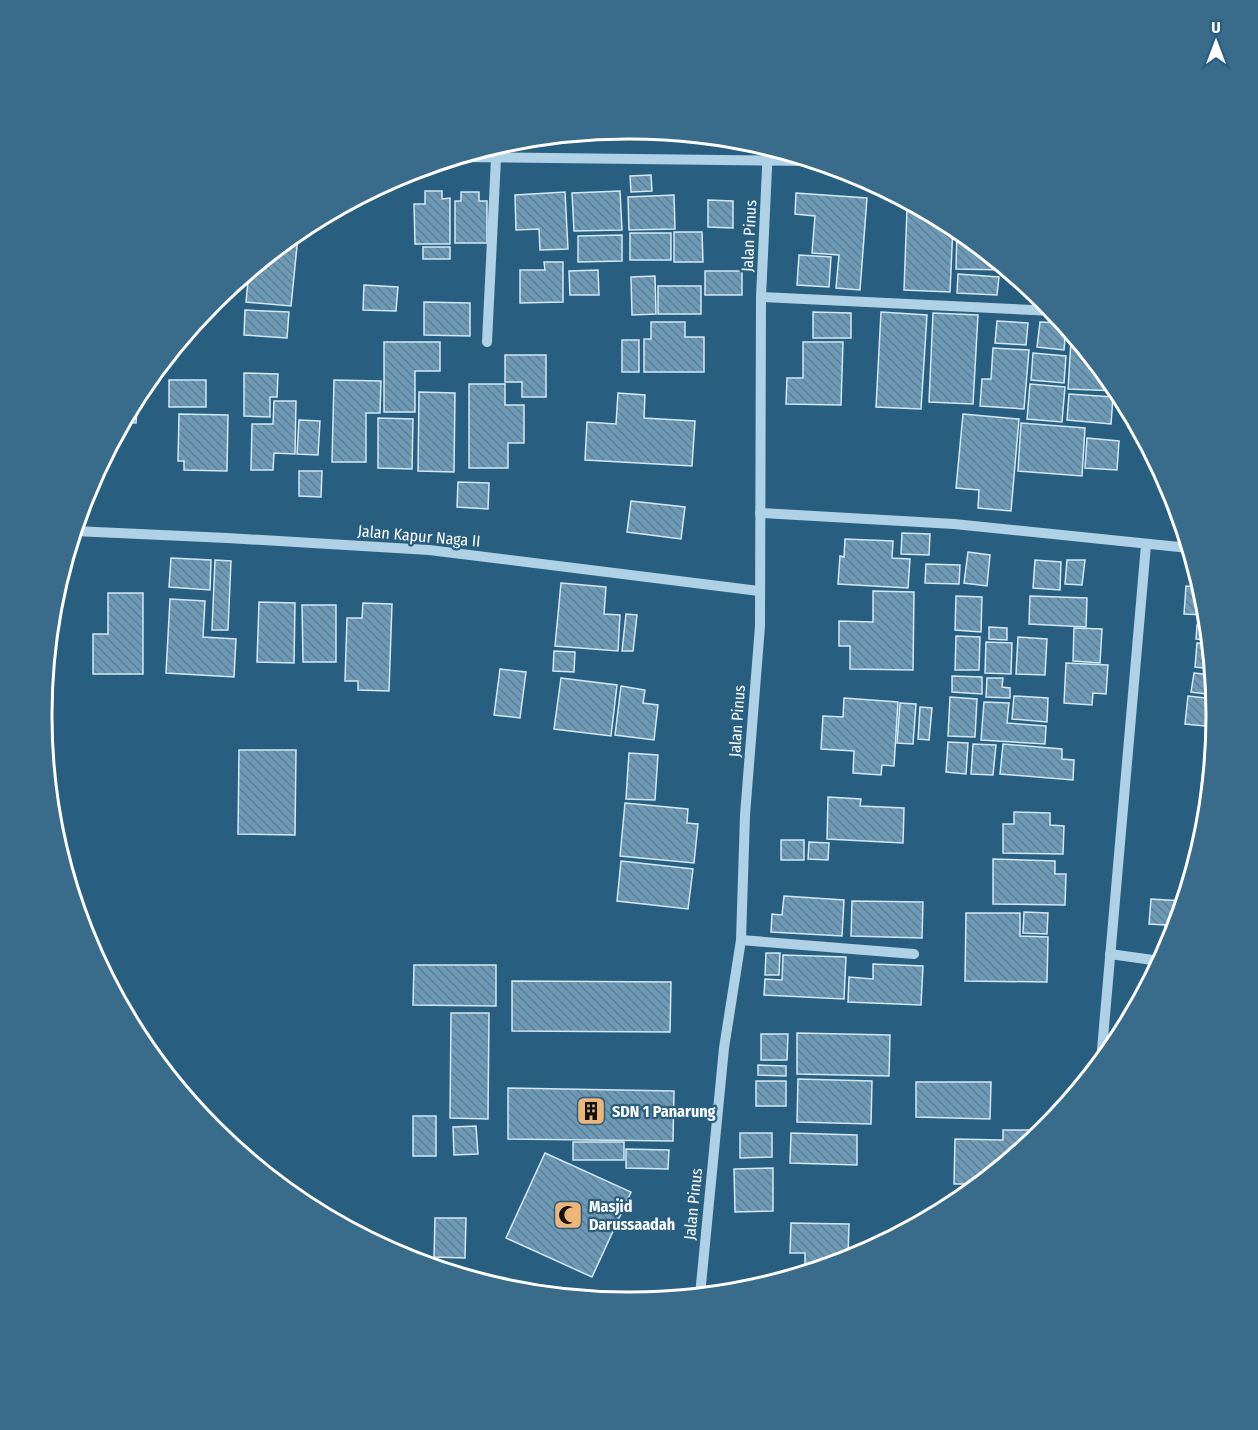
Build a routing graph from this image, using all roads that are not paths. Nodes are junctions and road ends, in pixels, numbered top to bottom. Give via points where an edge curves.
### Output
1 (768, 156) edge
2 (482, 158) edge
3 (496, 158) junction
4 (768, 160) junction
5 (786, 160) edge
6 (761, 297) junction
7 (1039, 309) edge
8 (487, 342) dead end
9 (760, 513) junction
10 (83, 531) edge
11 (1146, 545) junction
12 (1180, 547) edge
13 (759, 591) junction
14 (741, 940) junction
15 (914, 954) dead end
16 (1110, 954) junction
17 (1151, 960) edge
18 (1103, 1043) edge
19 (701, 1287) edge

1 - 4 street, Jalan Pinus
2 - 3 street
3 - 4 street
3 - 8 street
4 - 5 street
4 - 6 street, Jalan Pinus
6 - 7 street
6 - 9 street, Jalan Pinus
9 - 11 street via 954,524
9 - 13 street, Jalan Pinus
10 - 13 street, Jalan Kapur Naga II via 429,550
11 - 12 street
11 - 16 street
13 - 14 street, Jalan Pinus
14 - 15 street
14 - 19 street, Jalan Pinus via 724,1048
16 - 17 street
16 - 18 street

